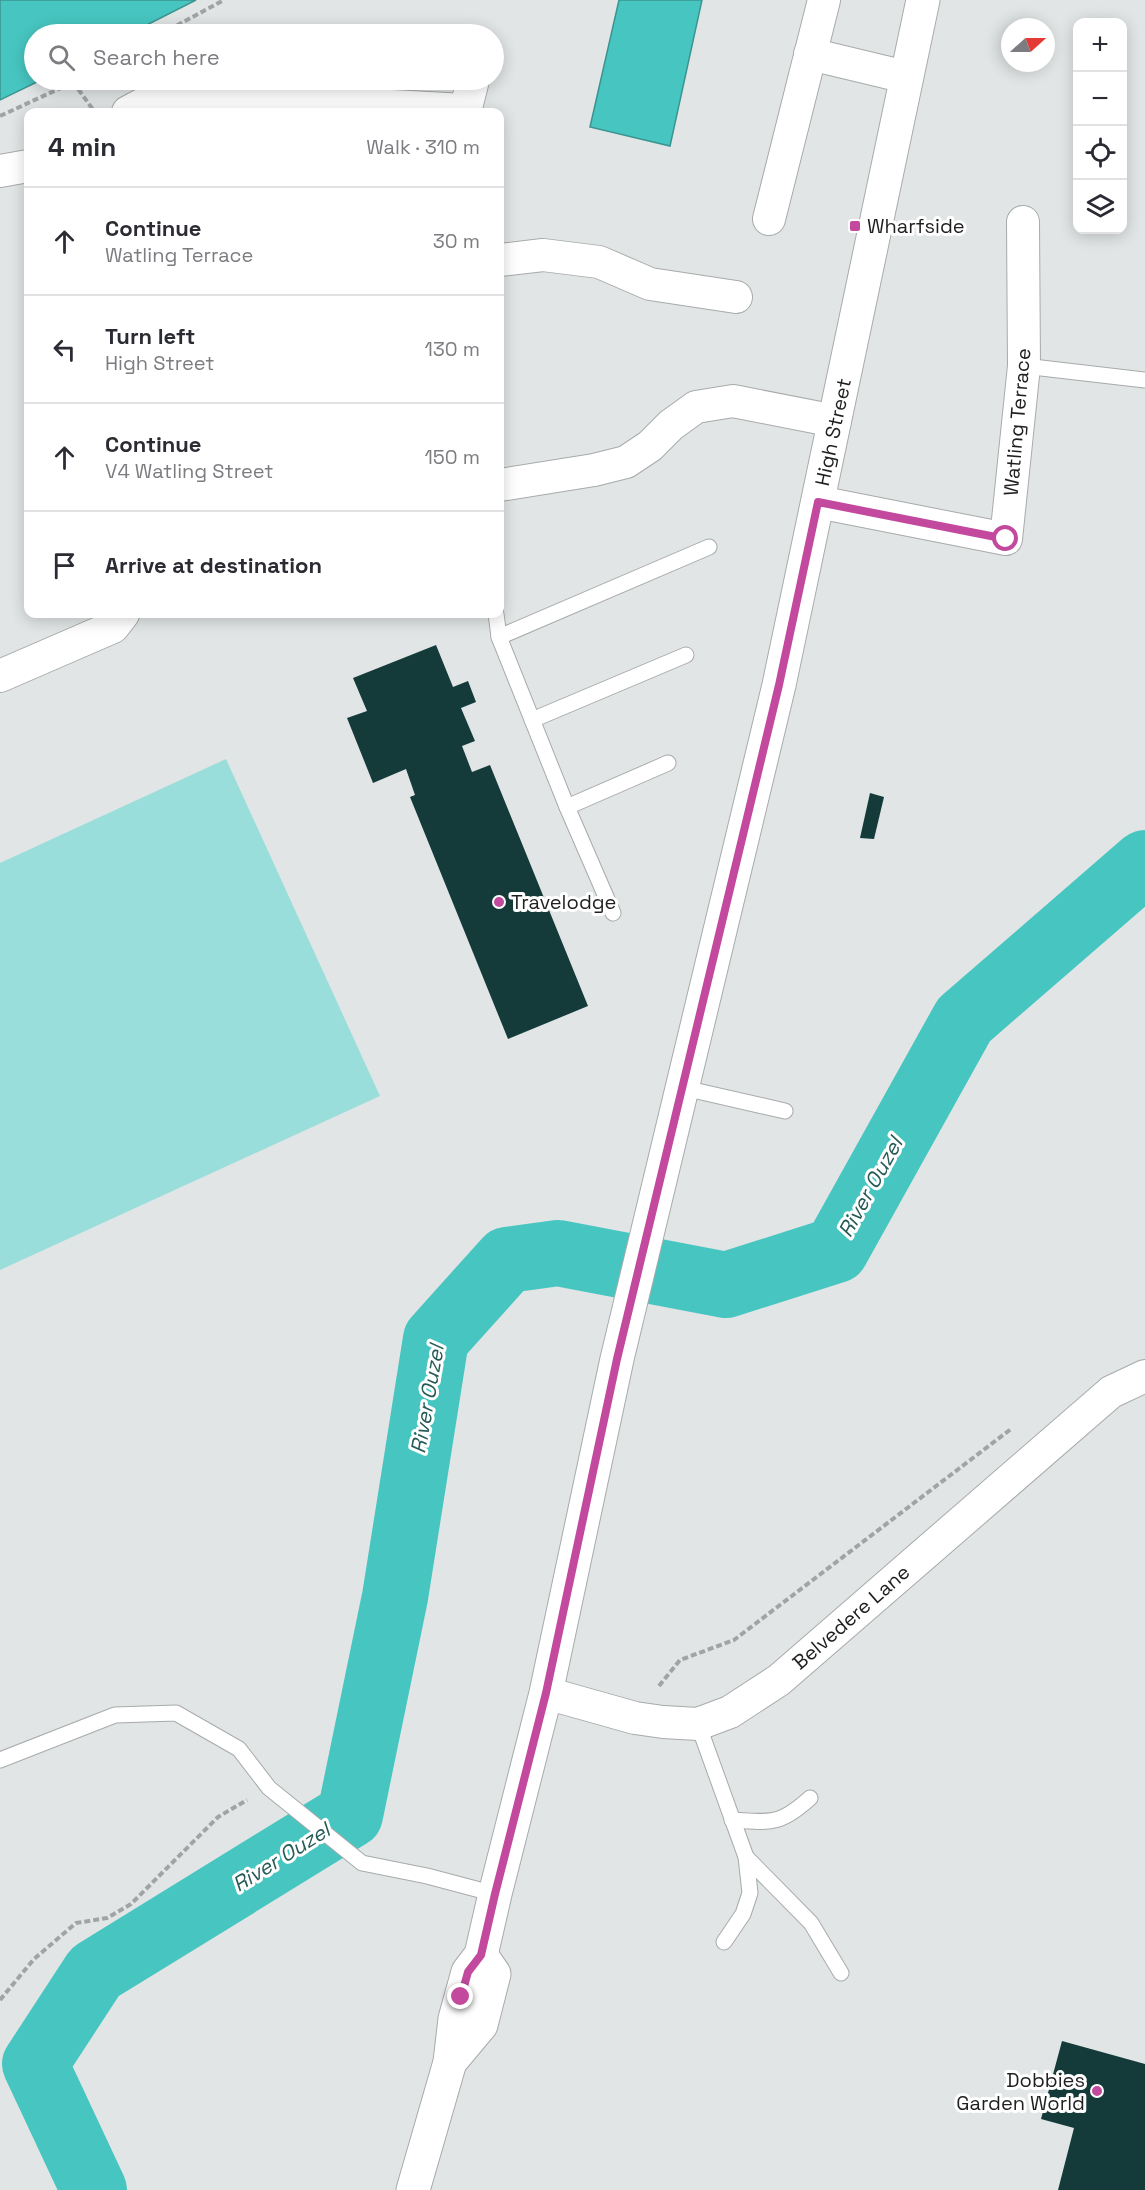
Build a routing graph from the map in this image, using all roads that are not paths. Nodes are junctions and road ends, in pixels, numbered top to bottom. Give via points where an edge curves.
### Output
1 (824, 0) edge
2 (923, 0) edge
3 (810, 54) junction
4 (906, 77) junction
5 (470, 90) edge
6 (136, 108) edge
7 (414, 108) edge
8 (466, 108) edge
9 (24, 167) edge
10 (0, 171) edge
11 (769, 219) dead end
12 (1023, 222) dead end
13 (504, 260) edge
14 (736, 297) dead end
15 (1024, 366) junction
16 (1145, 380) edge
17 (835, 421) junction
18 (504, 484) edge
19 (818, 502) junction
20 (709, 548) dead end
21 (120, 618) edge
22 (497, 618) edge
23 (499, 637) junction
24 (686, 656) dead end
25 (0, 676) edge
26 (532, 720) junction
27 (668, 763) dead end
28 (567, 807) junction
29 (613, 913) dead end
30 (684, 1088) junction
31 (784, 1112) dead end
32 (1145, 1376) edge
33 (546, 1693) junction
34 (698, 1724) junction
35 (0, 1760) edge
36 (810, 1798) dead end
37 (732, 1820) junction
38 (746, 1857) junction
39 (495, 1894) junction
40 (724, 1942) dead end
41 (841, 1973) dead end
42 (413, 2190) edge

1 - 3 street
2 - 4 street, High Street
3 - 4 street
3 - 11 street
4 - 17 street, High Street
5 - 8 street
6 - 7 street via 143,104 228,97
9 - 10 street
12 - 15 street, Watling Terrace
13 - 14 street via 543,255 599,262 650,284
15 - 16 lane
15 - 19 street, Watling Terrace via 1006,539
17 - 18 street via 733,401 696,407 626,462
17 - 19 street, High Street
19 - 30 street, High Street
20 - 23 lane
21 - 25 street via 113,627
22 - 23 lane
23 - 26 lane
24 - 26 lane
26 - 28 lane
27 - 28 lane
28 - 29 lane
30 - 31 lane
30 - 33 street, High Street via 617,1359
32 - 34 street, Belvedere Lane via 1111,1392 779,1680 730,1712
33 - 34 street, Belvedere Lane via 635,1718
33 - 39 street, High Street
34 - 37 lane
35 - 39 lane via 115,1715 176,1713 239,1749 268,1788 362,1863
36 - 37 lane via 793,1813 777,1820
37 - 38 lane
38 - 40 lane via 750,1893 743,1914
38 - 41 lane via 811,1923
39 - 42 street, High Street via 481,1955 468,1972 455,2019 450,2062

